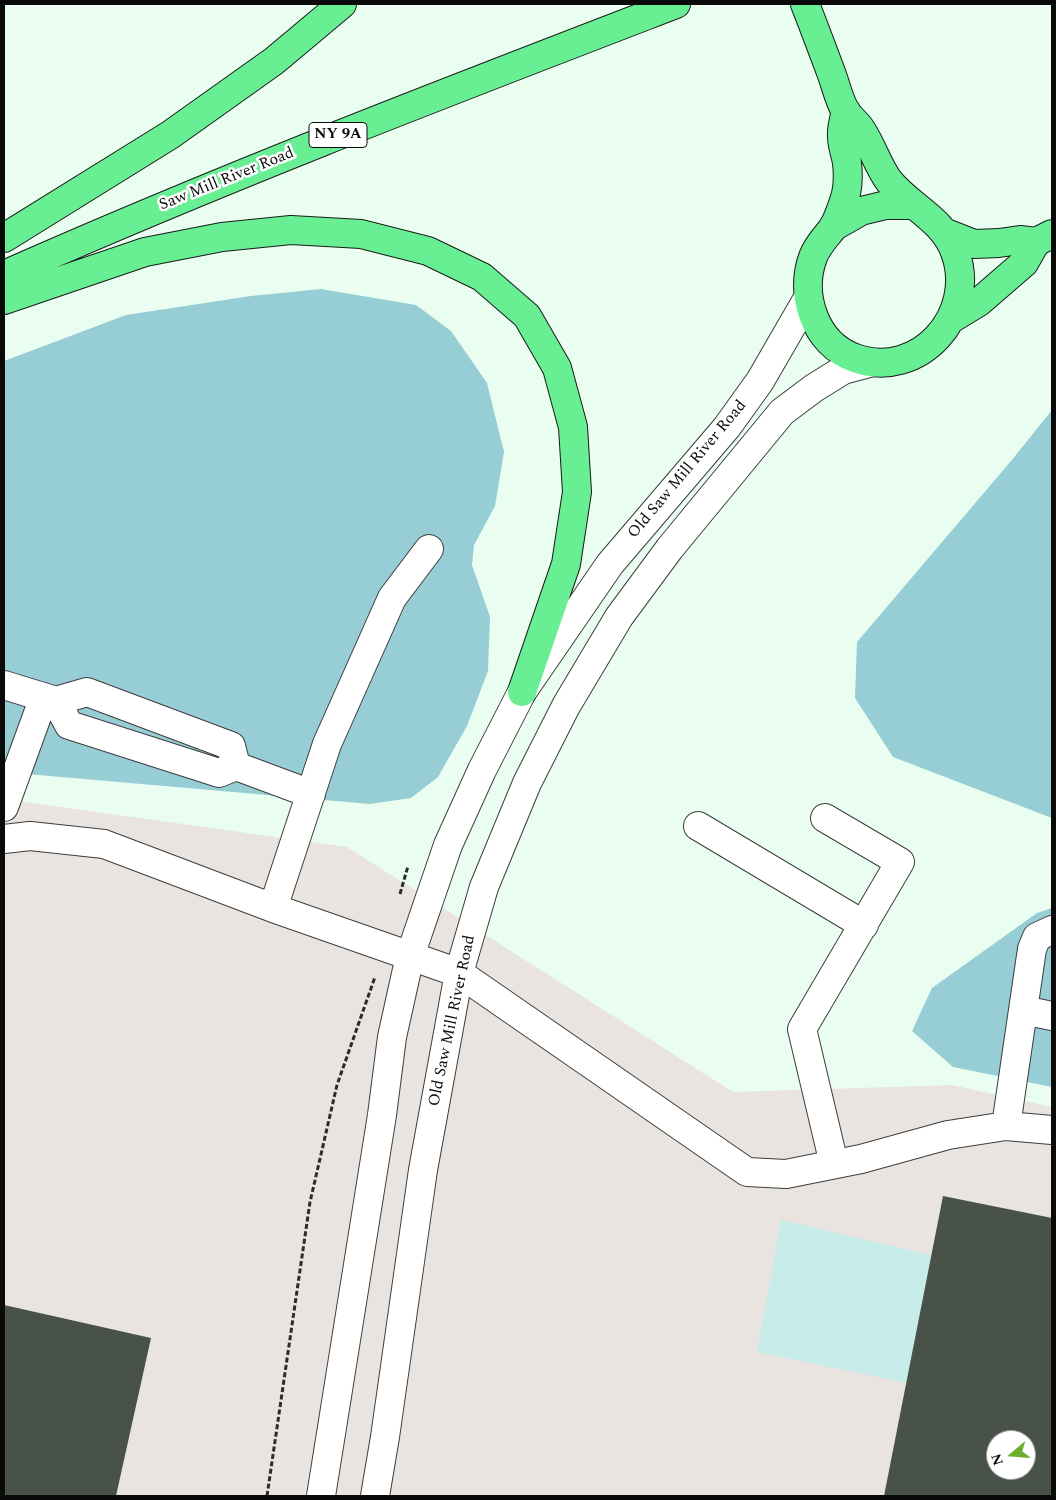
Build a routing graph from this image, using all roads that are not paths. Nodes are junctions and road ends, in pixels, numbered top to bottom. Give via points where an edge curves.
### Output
1 (342, 4) edge
2 (676, 4) edge
3 (805, 4) edge
4 (846, 111) junction
5 (912, 205) junction
6 (833, 227) junction
7 (946, 233) junction
8 (4, 238) edge
9 (1044, 238) edge
10 (4, 274) edge
11 (808, 298) junction
12 (4, 300) edge
13 (951, 319) junction
14 (869, 363) junction
15 (430, 549) dead end
16 (4, 685) edge
17 (522, 692) junction
18 (50, 699) junction
19 (236, 766) junction
20 (311, 794) junction
21 (4, 807) edge
22 (824, 818) dead end
23 (698, 826) dead end
24 (4, 839) edge
25 (272, 908) junction
26 (864, 925) junction
27 (1052, 930) edge
28 (398, 952) junction
29 (459, 973) junction
30 (1022, 1010) junction
31 (1052, 1016) edge
32 (1006, 1126) junction
33 (1052, 1130) edge
34 (834, 1164) junction
35 (321, 1496) edge
36 (375, 1496) edge

1 - 8 main road via 274,61 170,135
2 - 10 main road, Saw Mill River Road / NY 9A via 318,143
3 - 4 main road
4 - 5 main road, Old Saw Mill River Road via 862,130 889,180
4 - 6 main road, Old Saw Mill River Road via 842,137 848,165 846,193
5 - 6 main road via 886,205 861,211
5 - 7 main road, Old Saw Mill River Road via 930,216
6 - 11 main road, Old Saw Mill River Road via 813,256
7 - 9 main road via 974,244
7 - 13 main road, Old Saw Mill River Road via 956,253 960,275 959,295
9 - 13 main road via 1024,263 979,302
11 - 14 main road via 815,320 835,347
11 - 17 street, Old Saw Mill River Road via 760,381 727,427 610,564
12 - 17 main road via 145,252 222,237 291,230 370,236 428,251 482,277 527,316 557,368 573,427 576,492 566,564
13 - 14 main road, Old Saw Mill River Road via 940,336 925,349 889,362
14 - 29 street, Old Saw Mill River Road via 843,370 782,412 670,548 619,617 566,706 527,783 484,886
15 - 20 street via 392,598 327,744
16 - 18 street
17 - 28 street, Old Saw Mill River Road via 482,770
18 - 19 street via 69,725 219,773
18 - 19 street via 87,692 231,746
18 - 21 street
19 - 20 street
20 - 25 street
22 - 26 street via 900,862
23 - 26 street
24 - 25 street via 30,836 104,844
25 - 28 street
26 - 34 street via 802,1029
27 - 30 street via 1037,937 1032,948
28 - 29 street
28 - 35 street, Old Saw Mill River Road via 392,1037 380,1125
29 - 34 street via 746,1172 786,1174
29 - 36 street, Old Saw Mill River Road via 423,1170
30 - 31 street
30 - 32 street
32 - 33 street
32 - 34 street via 948,1135

